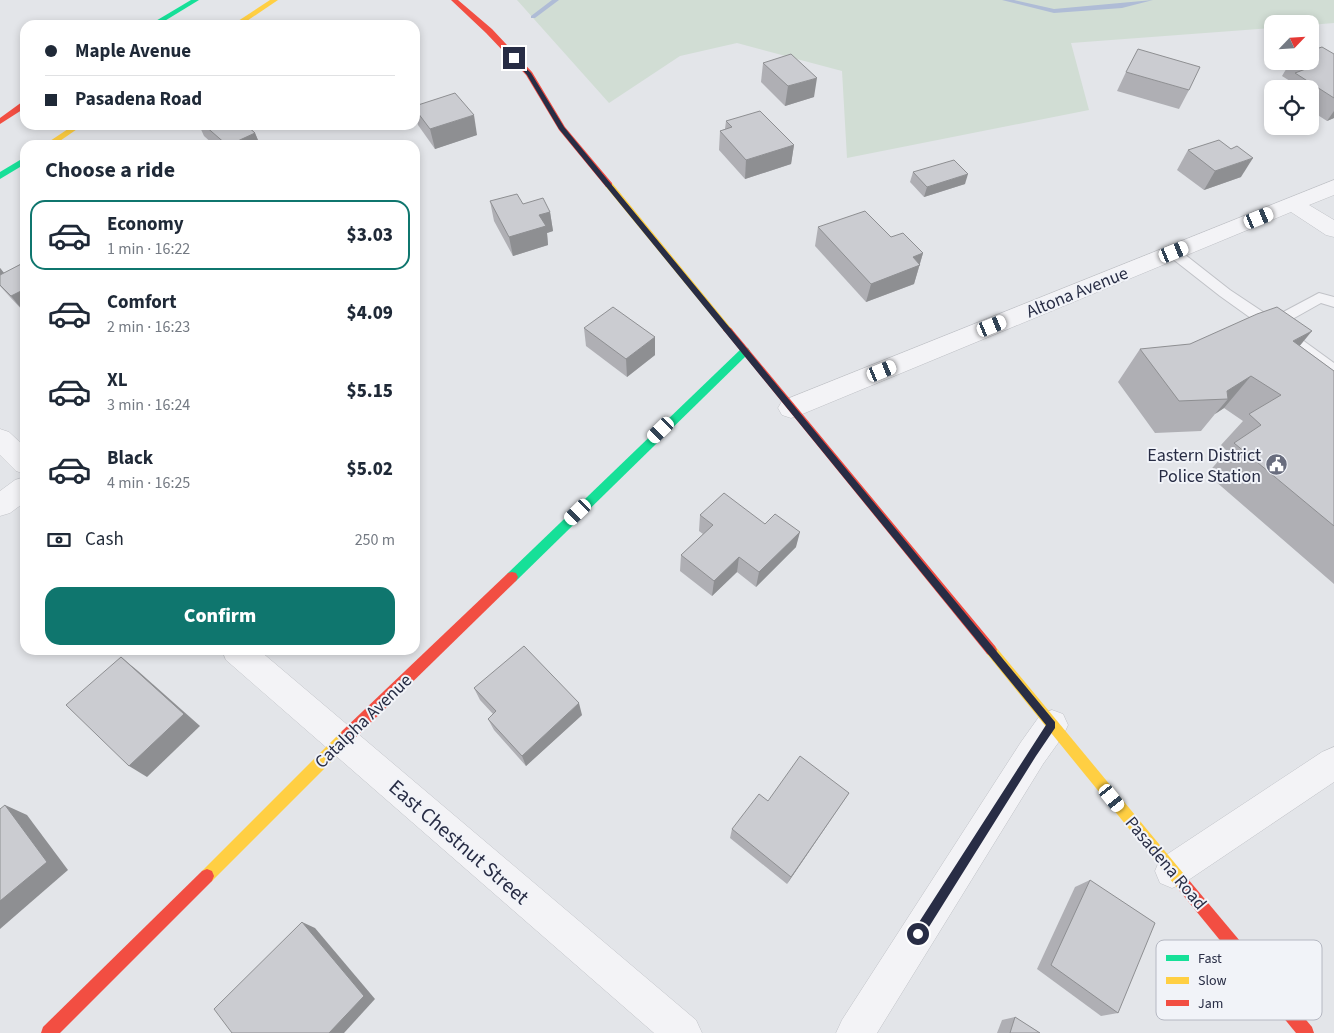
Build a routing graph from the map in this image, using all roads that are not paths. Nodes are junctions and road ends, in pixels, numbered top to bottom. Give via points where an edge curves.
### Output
1 (196, 0) edge
2 (275, 0) edge
3 (454, 0) edge
4 (162, 20) edge
5 (244, 20) edge
6 (20, 101) edge
7 (20, 108) edge
8 (0, 113) edge
9 (0, 122) edge
10 (71, 130) edge
11 (56, 140) edge
12 (20, 163) edge
13 (0, 176) edge
14 (1334, 187) edge
15 (1293, 204) junction
16 (1334, 230) edge
17 (1174, 252) junction
18 (1334, 302) edge
19 (1271, 325) junction
20 (745, 351) junction
21 (1334, 371) edge
22 (791, 408) junction
23 (0, 439) edge
24 (20, 458) edge
25 (20, 491) edge
26 (0, 505) edge
27 (243, 655) edge
28 (1052, 725) junction
29 (342, 742) junction
30 (1334, 763) edge
31 (1172, 871) junction
32 (1229, 940) edge
33 (1295, 1020) edge
34 (49, 1033) edge
35 (683, 1033) edge
36 (855, 1033) edge
37 (1306, 1033) edge

1 - 4 main road
2 - 5 main road
3 - 20 main road, Pasadena Road via 489,31 529,74 562,128
6 - 8 main road
7 - 9 main road
10 - 11 main road
12 - 13 main road
14 - 15 street, Altona Avenue
15 - 16 street
15 - 17 street, Altona Avenue
17 - 19 lane
17 - 22 street, Altona Avenue
18 - 19 lane via 1319,298
19 - 21 lane
20 - 22 main road, Pasadena Road
20 - 29 main road, Catalpha Avenue
22 - 28 main road, Pasadena Road
23 - 24 street
25 - 26 street
27 - 29 street, East Chestnut Street
28 - 31 main road, Pasadena Road
28 - 36 street
29 - 34 main road, Catalpha Avenue
29 - 35 street, East Chestnut Street
30 - 31 street
31 - 32 main road, Pasadena Road
33 - 37 main road, Pasadena Road

